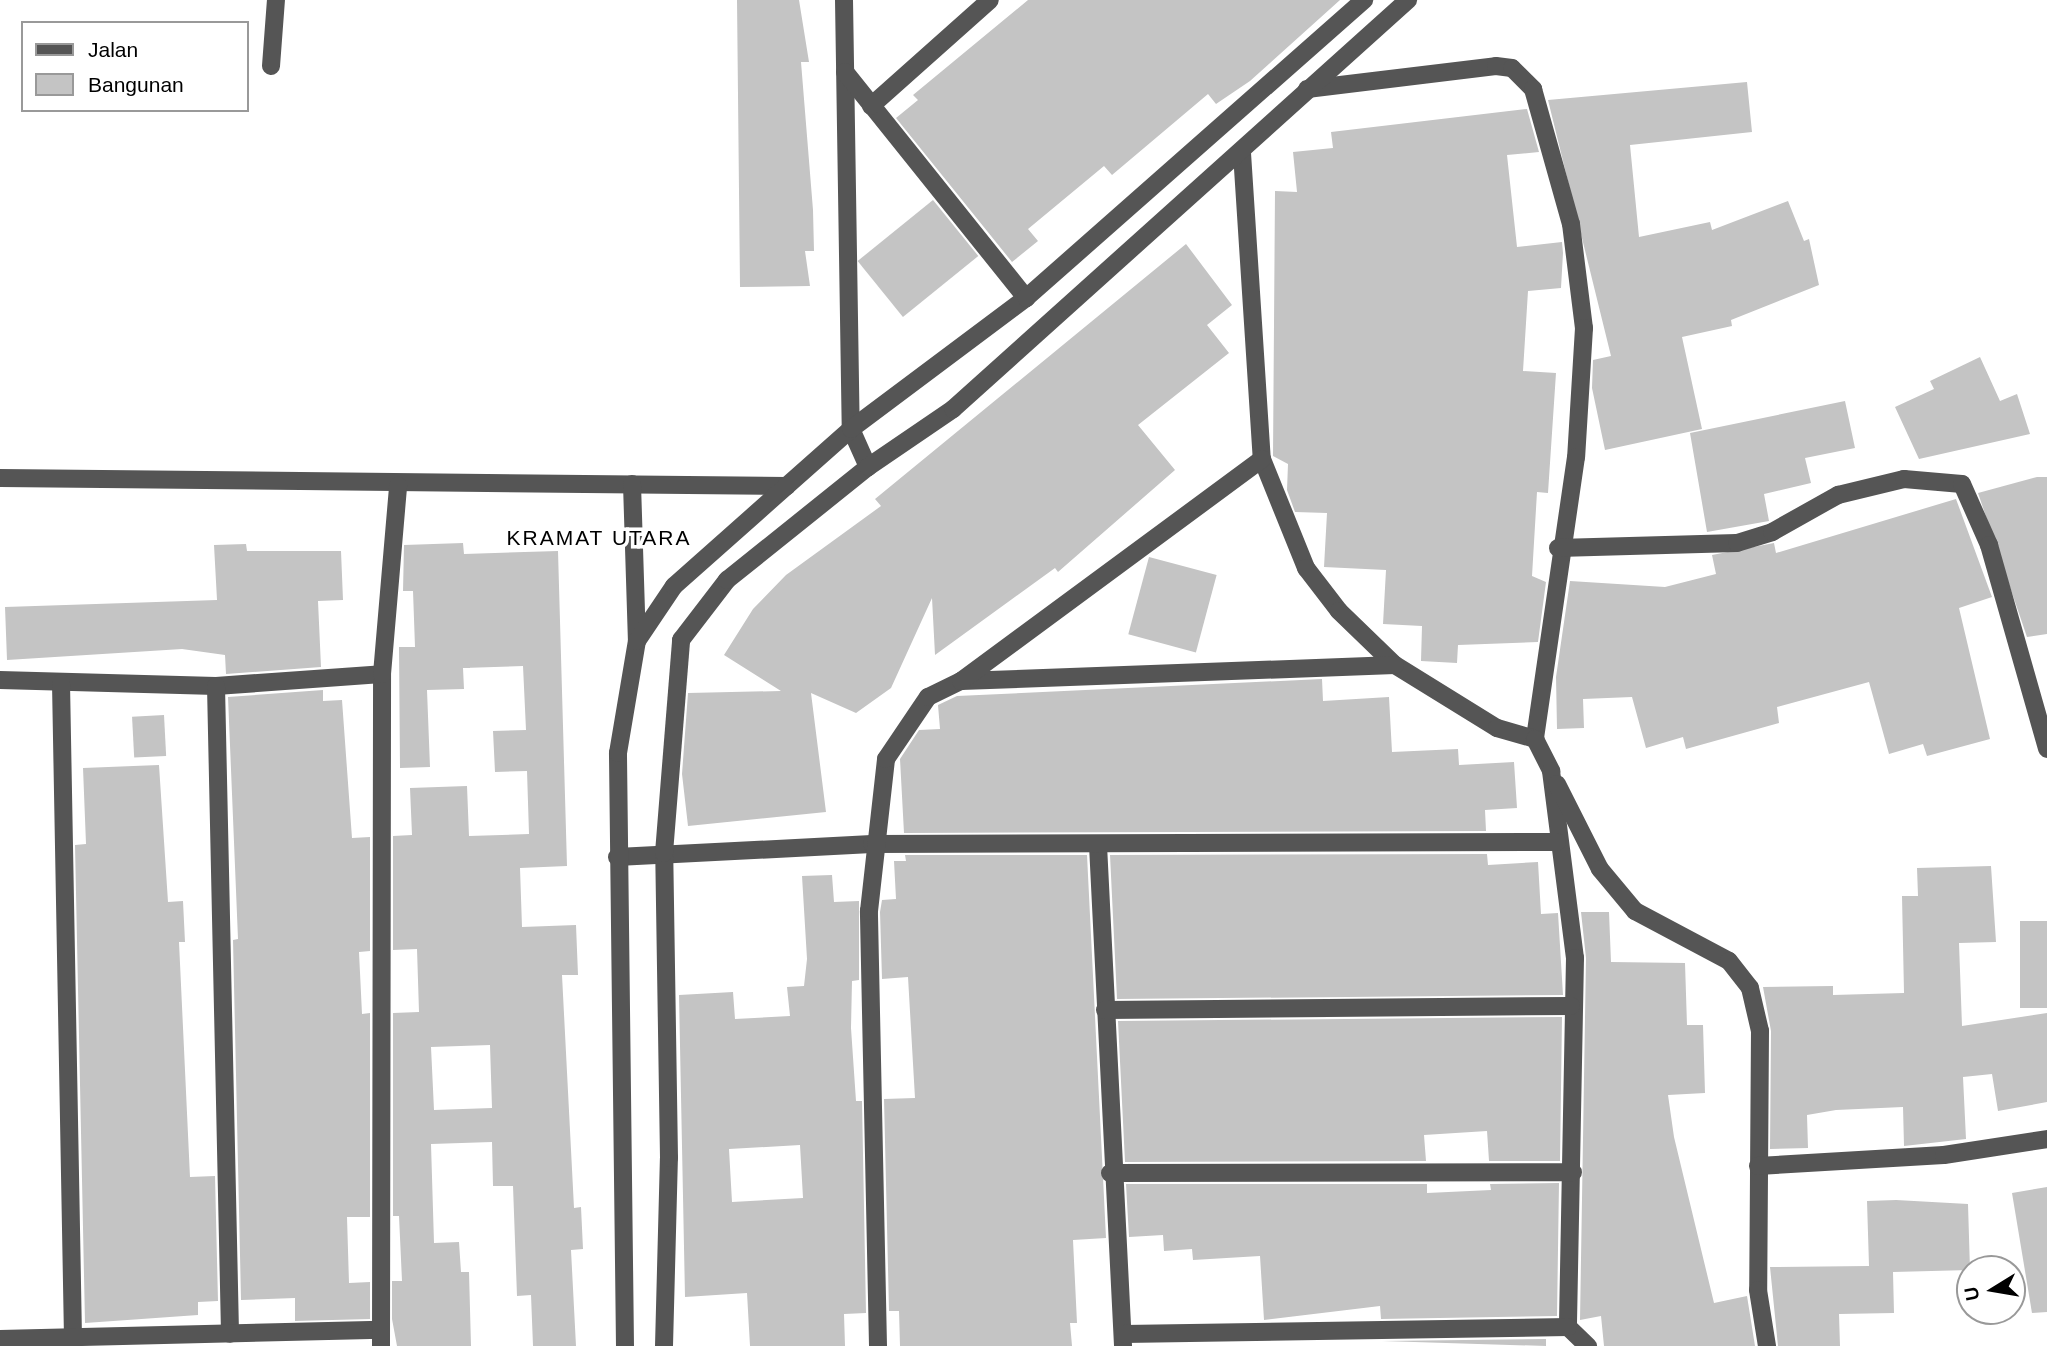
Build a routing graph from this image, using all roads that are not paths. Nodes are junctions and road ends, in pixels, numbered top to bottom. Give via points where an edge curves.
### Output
1 (276, 0) edge
2 (844, 0) edge
3 (990, 0) edge
4 (1364, 0) edge
5 (1408, 0) edge
6 (271, 66) dead end
7 (845, 72) junction
8 (1306, 89) junction
9 (871, 106) junction
10 (1242, 153) junction
11 (1026, 298) junction
12 (851, 429) junction
13 (1262, 459) junction
14 (868, 467) junction
15 (0, 478) edge
16 (632, 484) junction
17 (398, 486) junction
18 (787, 486) junction
19 (1558, 548) junction
20 (637, 641) junction
21 (1395, 665) junction
22 (382, 674) junction
23 (0, 680) edge
24 (961, 681) junction
25 (61, 683) junction
26 (216, 686) junction
27 (1535, 739) junction
28 (2047, 749) edge
29 (1552, 771) junction
30 (1557, 842) junction
31 (872, 844) junction
32 (1098, 845) junction
33 (664, 853) junction
34 (617, 858) junction
35 (1571, 1006) junction
36 (1105, 1010) junction
37 (2047, 1139) edge
38 (1758, 1166) junction
39 (1573, 1172) junction
40 (1110, 1173) junction
41 (1568, 1327) junction
42 (230, 1334) junction
43 (73, 1337) junction
44 (381, 1338) edge
45 (0, 1339) edge
46 (1123, 1340) edge
47 (625, 1346) edge
48 (664, 1346) edge
49 (878, 1346) edge
50 (1588, 1346) edge
51 (1767, 1346) edge

1 - 6 street
2 - 7 street
3 - 9 street
4 - 11 street
5 - 8 street
7 - 9 street
7 - 12 street
8 - 10 street
8 - 19 street via 1496,66 1512,68 1533,89 1571,224 1584,328 1576,457
9 - 11 street
10 - 13 street
10 - 14 street via 953,409
11 - 12 street
12 - 14 street
12 - 18 street
13 - 21 street via 1306,568 1339,611
13 - 24 street
14 - 33 street via 727,580 681,640
15 - 17 street
16 - 17 street
16 - 18 street
16 - 20 street
17 - 22 street
18 - 20 street via 674,586
19 - 27 street
19 - 28 street via 1737,543 1838,495 1904,479 1962,484 1989,545
20 - 34 street via 618,753
21 - 24 street
21 - 27 street via 1497,728
22 - 26 street
22 - 44 street
23 - 25 street
24 - 31 street via 910,715 886,759
25 - 26 street
25 - 43 street
26 - 42 street
27 - 29 street
29 - 30 street
29 - 38 street via 1594,857 1635,911 1729,961 1750,988 1760,1031
30 - 32 street
30 - 35 street via 1575,958
31 - 32 street
31 - 33 street
31 - 49 street
32 - 36 street
33 - 34 street
33 - 48 street via 669,1158
34 - 47 street
35 - 36 street
35 - 39 street
36 - 40 street
37 - 38 street via 1944,1155
38 - 51 street via 1758,1290
39 - 40 street
39 - 41 street
40 - 46 street
41 - 46 street
41 - 50 street
42 - 43 street
42 - 44 street
43 - 45 street

